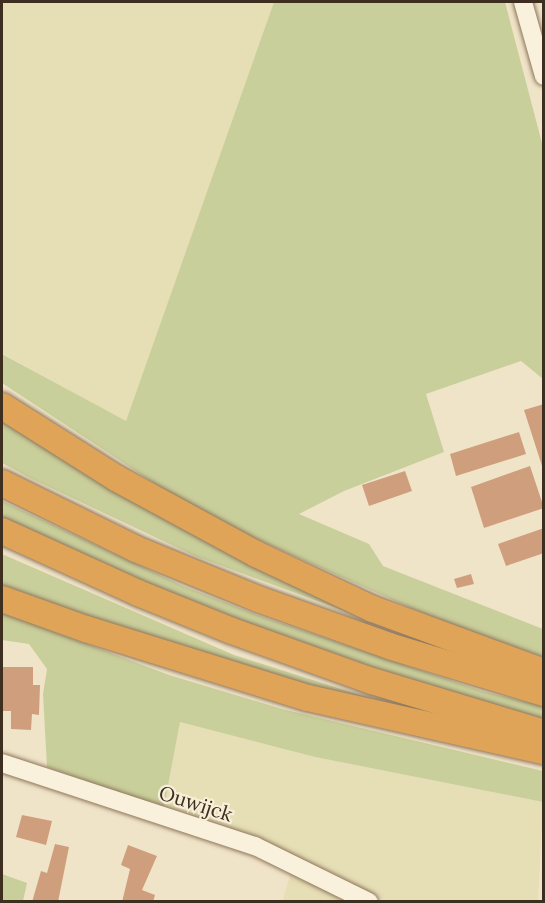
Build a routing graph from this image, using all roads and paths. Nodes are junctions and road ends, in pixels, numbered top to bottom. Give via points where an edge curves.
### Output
1 (523, 2) edge
2 (543, 76) edge
3 (2, 406) edge
4 (2, 483) edge
5 (2, 531) edge
6 (2, 598) edge
7 (543, 672) edge
8 (543, 693) edge
9 (541, 741) edge
10 (2, 763) edge
11 (369, 902) edge

1 - 2 street
3 - 7 highway via 116,478 256,554 373,609
4 - 8 highway via 136,549 258,600 389,646
5 - 9 highway via 138,593 232,630
6 - 9 highway via 86,629 309,698
10 - 11 street, Ouwijck via 255,846

